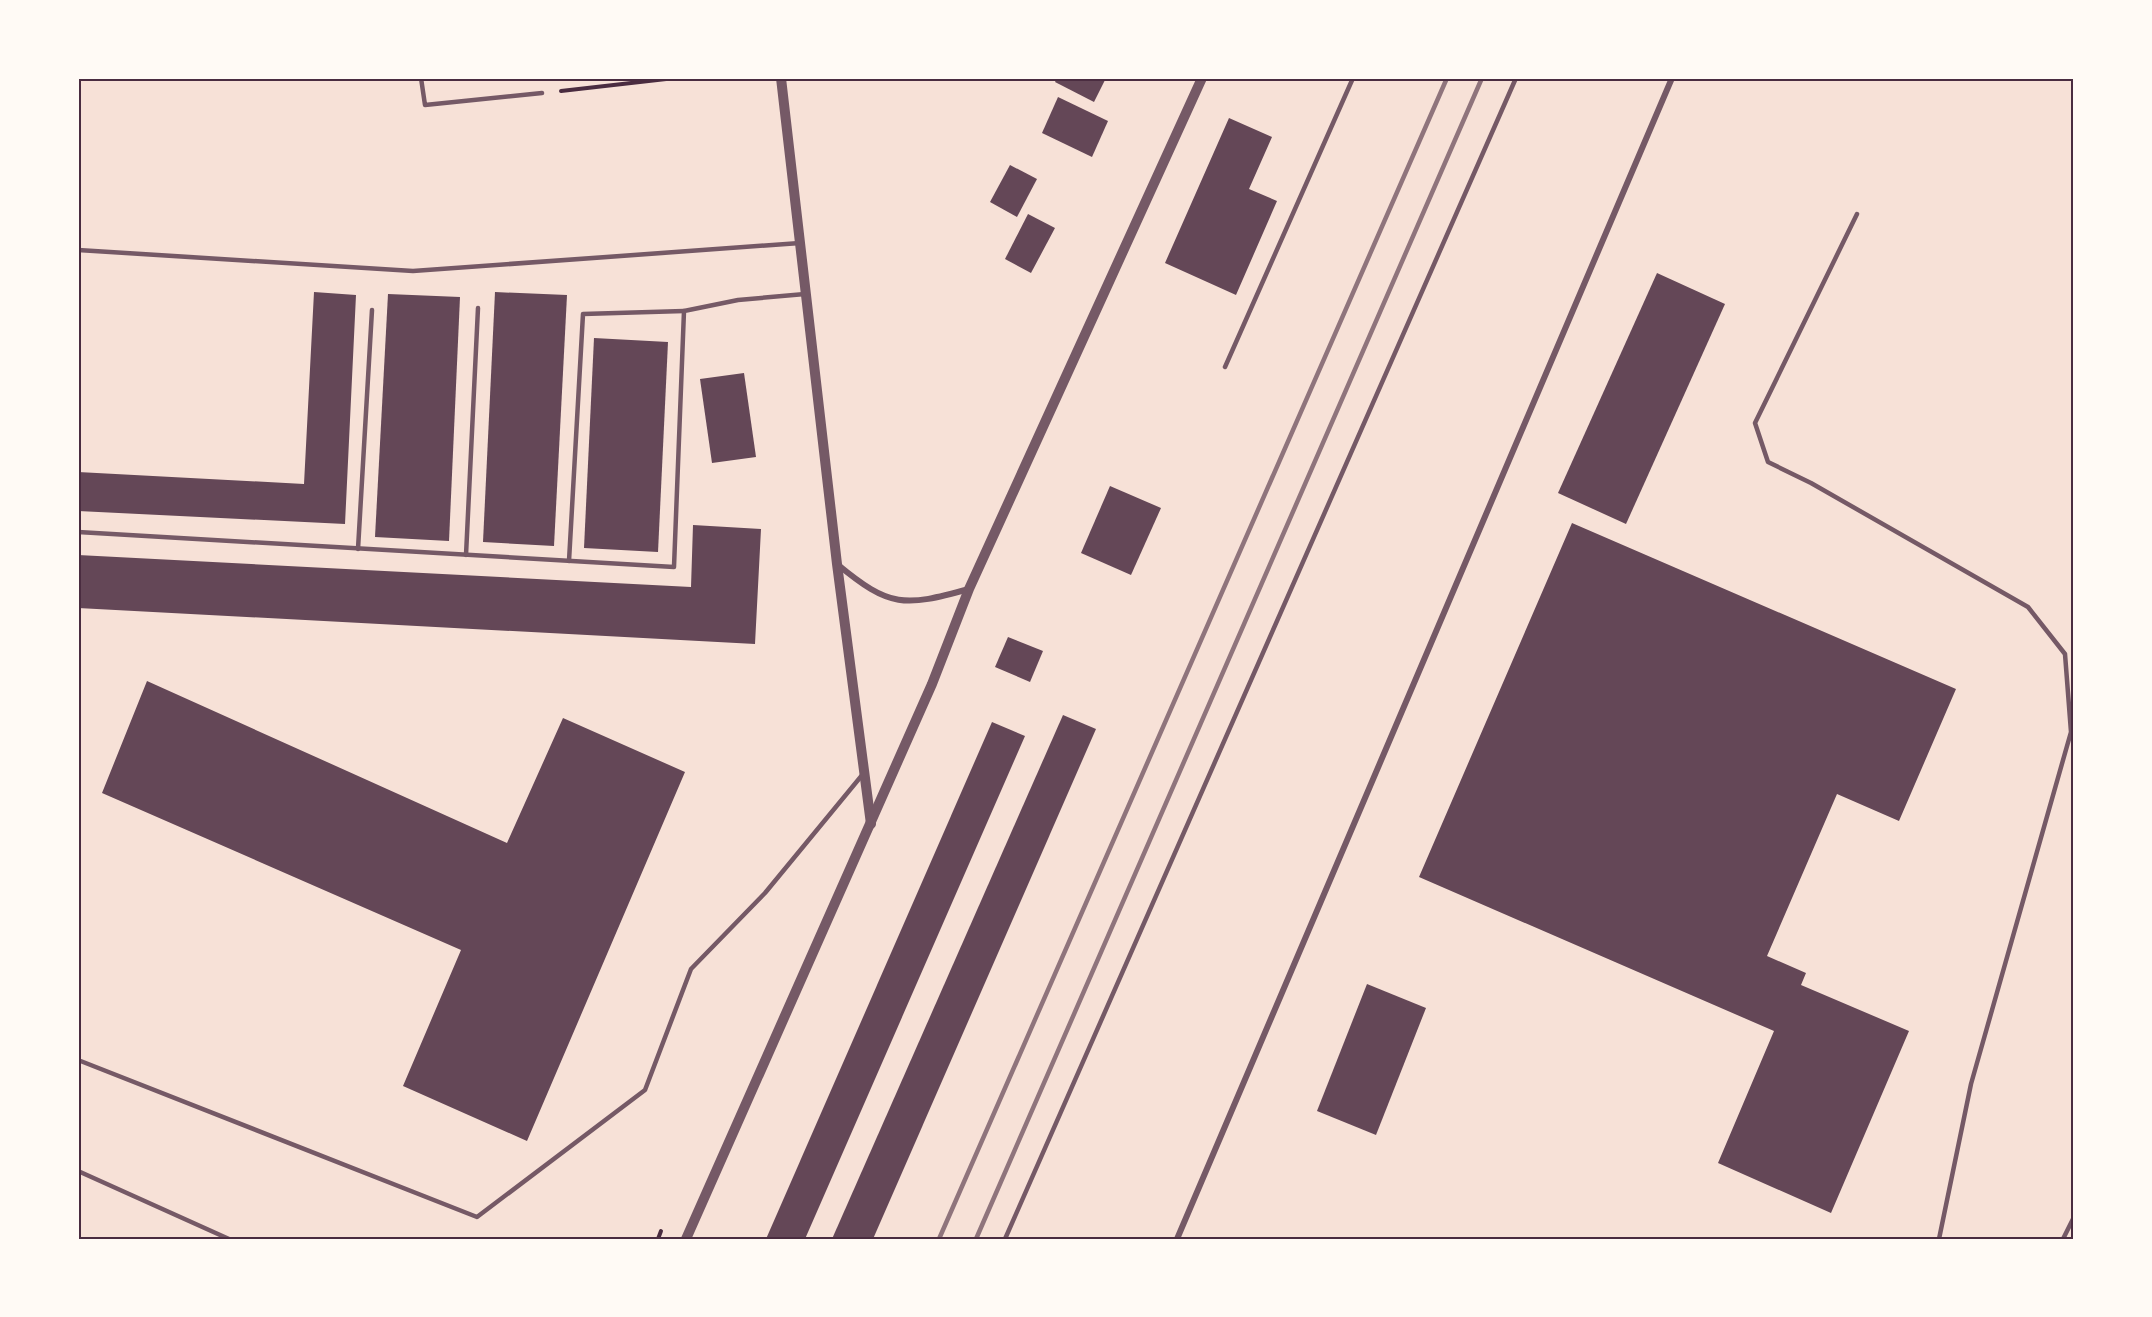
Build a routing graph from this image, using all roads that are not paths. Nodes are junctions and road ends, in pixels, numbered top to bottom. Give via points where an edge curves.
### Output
1 (421, 78) edge
2 (781, 78) edge
3 (1202, 78) edge
4 (1353, 78) edge
5 (1516, 78) edge
6 (1672, 78) edge
7 (542, 93) road end
8 (1857, 214) dead end
9 (800, 243) junction
10 (78, 250) edge
11 (806, 294) junction
12 (478, 308) dead end
13 (372, 310) dead end
14 (684, 311) junction
15 (1225, 367) dead end
16 (78, 532) edge
17 (358, 549) junction
18 (466, 555) junction
19 (569, 561) junction
20 (837, 564) junction
21 (969, 589) junction
22 (864, 772) junction
23 (871, 824) junction
24 (78, 1060) edge
25 (78, 1171) edge
26 (2074, 1217) edge
27 (229, 1239) edge
28 (686, 1239) edge
29 (1005, 1239) edge
30 (1177, 1239) edge
31 (1939, 1239) edge
32 (2063, 1239) edge

1 - 7 lane via 425,105
2 - 9 street
3 - 21 street
4 - 15 lane
5 - 29 lane
6 - 30 street
8 - 31 lane via 1755,423 1768,462 2028,607 2065,654 2071,732 1971,1084
9 - 10 lane via 413,271
9 - 11 street
11 - 14 lane via 738,300
11 - 20 street
12 - 18 lane
13 - 17 lane
14 - 19 lane via 583,314
14 - 19 lane via 674,567
16 - 17 lane
17 - 18 lane
18 - 19 lane
20 - 21 street via 868,590 893,600 924,602
20 - 22 street
21 - 23 street via 933,684
22 - 23 street
22 - 24 lane via 765,893 691,969 645,1090 477,1217
23 - 28 street
25 - 27 lane
26 - 32 lane

